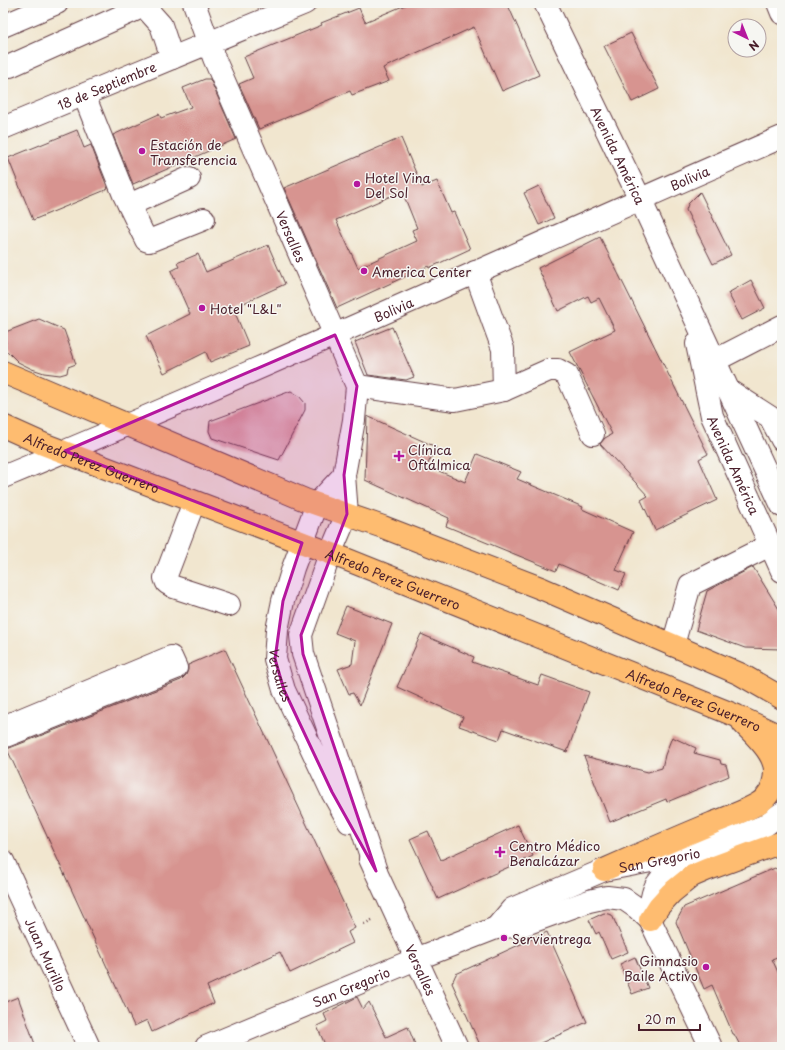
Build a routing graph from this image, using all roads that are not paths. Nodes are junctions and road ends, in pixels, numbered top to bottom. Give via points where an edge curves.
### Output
1 (57, 3) edge
2 (194, 3) edge
3 (305, 3) edge
4 (545, 3) edge
5 (778, 3) edge
6 (141, 4) edge
7 (782, 13) edge
8 (3, 26) edge
9 (209, 42) junction
10 (172, 58) junction
11 (3, 66) edge
12 (84, 95) junction
13 (3, 128) edge
14 (782, 137) edge
15 (189, 178) dead end
16 (640, 199) junction
17 (129, 205) junction
18 (204, 219) dead end
19 (475, 272) junction
20 (690, 308) junction
21 (782, 326) edge
22 (335, 335) junction
23 (714, 361) junction
24 (3, 372) edge
25 (357, 386) junction
26 (504, 390) junction
27 (728, 390) junction
28 (127, 425) junction
29 (3, 426) edge
30 (593, 434) dead end
31 (782, 440) edge
32 (65, 452) junction
33 (344, 475) junction
34 (3, 477) edge
35 (194, 502) junction
36 (317, 504) junction
37 (782, 506) edge
38 (347, 514) junction
39 (302, 544) junction
40 (770, 545) junction
41 (330, 554) junction
42 (782, 571) edge
43 (229, 605) dead end
44 (673, 645) junction
45 (740, 674) junction
46 (782, 680) edge
47 (782, 698) edge
48 (737, 716) junction
49 (3, 727) edge
50 (782, 737) edge
51 (3, 738) edge
52 (782, 813) edge
53 (782, 842) edge
54 (698, 852) junction
55 (3, 861) edge
56 (604, 870) junction
57 (376, 871) junction
58 (650, 920) junction
59 (496, 928) junction
60 (416, 959) junction
61 (88, 1047) edge
62 (206, 1047) edge
63 (457, 1047) edge
64 (711, 1047) edge

1 - 8 street
2 - 9 street, Versalles
3 - 9 street, 18 de Septiembre
4 - 16 street, Avenida América
5 - 7 street
6 - 10 street via 161,26
6 - 11 street via 10,66
9 - 10 street, 18 de Septiembre
9 - 22 street, Versalles
10 - 12 street, 18 de Septiembre
12 - 13 street, 18 de Septiembre
12 - 17 street
14 - 16 street, Bolivia
15 - 17 street
16 - 19 street, Bolivia
16 - 20 street, Avenida América
17 - 18 street via 144,239 149,241
19 - 22 street, Bolivia
19 - 26 street via 503,349
20 - 23 street, Avenida América
20 - 40 street, Avenida América via 712,416
21 - 23 street
22 - 25 street, Versalles
22 - 28 street, Bolivia
23 - 27 street, Avenida América
24 - 28 main road
25 - 26 street via 455,400
25 - 33 street, Versalles
26 - 30 street via 550,370 558,370 567,375
27 - 31 street via 770,417
27 - 37 street, Avenida América
28 - 32 street, Bolivia
28 - 36 main road
29 - 32 main road, Alfredo Perez Guerrero
32 - 34 street, Bolivia
32 - 35 main road, Alfredo Perez Guerrero
33 - 36 street, Versalles
33 - 38 street, Versalles
35 - 39 main road, Alfredo Perez Guerrero
35 - 43 street via 165,578 167,583 174,587
36 - 38 main road
36 - 39 street, Versalles
38 - 41 street, Versalles
38 - 44 main road via 543,589
39 - 41 main road, Alfredo Perez Guerrero
39 - 57 street, Versalles via 283,601 275,659 284,690 329,785
40 - 42 street, Avenida América
40 - 44 street via 690,585
41 - 48 main road, Alfredo Perez Guerrero
41 - 57 street, Versalles via 301,635 303,654
44 - 45 main road
45 - 46 main road
45 - 47 main road
48 - 50 main road, Alfredo Perez Guerrero
48 - 56 main road via 764,747 774,764 774,782 765,799
49 - 51 street via 174,662
52 - 54 street, San Gregorio via 764,826
53 - 58 main road via 692,876 671,893
54 - 56 street, San Gregorio
54 - 58 street via 660,878 652,895
55 - 61 street, Juan Murillo
56 - 59 street, San Gregorio via 512,909
57 - 60 street, Versalles
58 - 59 street, San Gregorio via 624,899 607,897 523,925
58 - 64 street
59 - 60 street, San Gregorio
60 - 62 street, San Gregorio
60 - 63 street, Versalles

